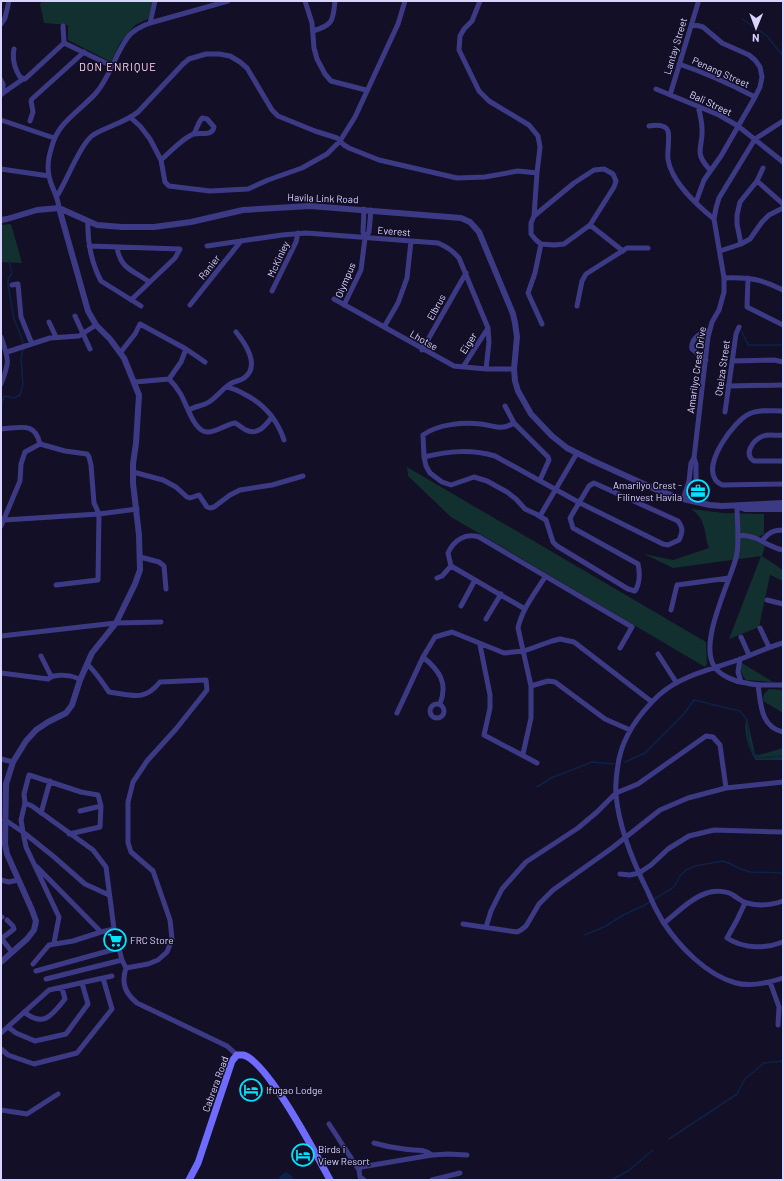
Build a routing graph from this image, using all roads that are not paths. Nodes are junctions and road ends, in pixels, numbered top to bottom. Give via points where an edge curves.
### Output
1 (155, 1) edge
2 (228, 1) edge
3 (305, 1) edge
4 (335, 1) edge
5 (405, 1) edge
6 (480, 1) edge
7 (8, 3) edge
8 (698, 3) dead end
9 (1, 4) edge
10 (150, 23) junction
11 (1, 24) edge
12 (692, 24) junction
13 (64, 26) dead end
14 (313, 31) junction
15 (64, 43) junction
16 (14, 49) dead end
17 (84, 52) junction
18 (679, 64) junction
19 (112, 66) junction
20 (22, 79) junction
21 (1, 80) edge
22 (656, 89) dead end
23 (366, 90) junction
24 (2, 94) edge
25 (670, 95) junction
26 (755, 97) junction
27 (698, 106) junction
28 (131, 118) junction
29 (1, 120) edge
30 (30, 121) dead end
31 (783, 121) edge
32 (649, 126) dead end
33 (738, 126) junction
34 (194, 134) dead end
35 (54, 138) junction
36 (755, 140) junction
37 (340, 141) junction
38 (161, 160) junction
39 (783, 162) edge
40 (763, 168) dead end
41 (1, 169) edge
42 (710, 170) junction
43 (537, 173) junction
44 (49, 176) junction
45 (757, 181) junction
46 (57, 196) junction
47 (696, 202) junction
48 (783, 204) edge
49 (59, 208) junction
50 (783, 208) edge
51 (367, 210) junction
52 (534, 216) junction
53 (714, 219) junction
54 (1, 220) edge
55 (88, 222) junction
56 (590, 225) junction
57 (298, 234) junction
58 (365, 238) junction
59 (241, 241) junction
60 (411, 241) junction
61 (541, 244) junction
62 (741, 244) junction
63 (89, 246) junction
64 (206, 246) dead end
65 (117, 247) junction
66 (648, 248) dead end
67 (623, 251) junction
68 (720, 251) junction
69 (466, 273) junction
70 (724, 278) junction
71 (748, 278) junction
72 (149, 282) junction
73 (12, 285) dead end
74 (783, 290) edge
75 (272, 291) dead end
76 (188, 295) dead end
77 (334, 299) dead end
78 (130, 300) junction
79 (344, 305) junction
80 (141, 306) dead end
81 (577, 306) dead end
82 (75, 316) dead end
83 (49, 322) dead end
84 (782, 323) edge
85 (542, 324) dead end
86 (96, 325) junction
87 (384, 327) junction
88 (739, 327) dead end
89 (488, 328) junction
90 (709, 331) junction
91 (236, 332) dead end
92 (83, 334) junction
93 (1, 337) edge
94 (56, 337) junction
95 (32, 344) junction
96 (90, 349) dead end
97 (186, 349) junction
98 (422, 350) junction
99 (7, 352) junction
100 (120, 353) junction
101 (706, 360) junction
102 (732, 361) junction
103 (205, 362) dead end
104 (783, 362) edge
105 (463, 367) junction
106 (486, 369) junction
107 (514, 369) junction
108 (169, 379) junction
109 (135, 382) junction
110 (1, 384) edge
111 (783, 385) edge
112 (728, 386) junction
113 (226, 387) junction
114 (505, 406) dead end
115 (189, 410) junction
116 (783, 411) edge
117 (725, 412) dead end
118 (272, 417) junction
119 (514, 423) junction
120 (1, 430) edge
121 (783, 435) edge
122 (284, 440) dead end
123 (40, 444) junction
124 (577, 453) junction
125 (424, 457) junction
126 (694, 458) junction
127 (783, 461) edge
128 (133, 472) junction
129 (303, 476) dead end
130 (540, 480) junction
131 (783, 484) edge
132 (556, 489) junction
133 (683, 499) junction
134 (696, 502) junction
135 (580, 503) junction
136 (783, 503) edge
137 (737, 506) junction
138 (137, 509) junction
139 (783, 509) edge
140 (99, 514) junction
141 (540, 516) junction
142 (4, 520) junction
143 (1, 526) edge
144 (783, 530) edge
145 (738, 536) junction
146 (762, 541) junction
147 (783, 550) edge
148 (140, 557) junction
149 (451, 566) junction
150 (545, 577) junction
151 (437, 578) dead end
152 (729, 578) junction
153 (475, 580) junction
154 (56, 585) dead end
155 (166, 589) dead end
156 (501, 594) junction
157 (767, 600) dead end
158 (783, 604) edge
159 (461, 606) dead end
160 (525, 609) junction
161 (671, 610) dead end
162 (486, 619) dead end
163 (161, 622) dead end
164 (116, 623) junction
165 (760, 628) dead end
166 (1, 636) edge
167 (741, 637) dead end
168 (783, 643) edge
169 (480, 645) junction
170 (769, 647) junction
171 (620, 648) dead end
172 (524, 651) junction
173 (658, 654) dead end
174 (749, 655) junction
175 (41, 656) dead end
176 (424, 657) junction
177 (740, 659) junction
178 (87, 664) junction
179 (715, 667) junction
180 (1, 673) edge
181 (51, 676) junction
182 (80, 680) junction
183 (676, 682) junction
184 (740, 682) junction
185 (758, 684) junction
186 (531, 686) junction
187 (783, 686) edge
188 (652, 702) junction
189 (440, 704) dead end
190 (397, 713) dead end
191 (630, 730) junction
192 (783, 732) edge
193 (523, 754) junction
194 (1, 759) edge
195 (13, 762) junction
196 (537, 763) dead end
197 (50, 781) junction
198 (783, 782) edge
199 (726, 788) junction
200 (616, 793) junction
201 (25, 803) junction
202 (101, 806) junction
203 (3, 811) edge
204 (80, 811) dead end
205 (42, 813) junction
206 (5, 820) junction
207 (23, 832) junction
208 (783, 832) edge
209 (69, 834) junction
210 (625, 837) junction
211 (33, 863) junction
212 (639, 873) junction
213 (620, 874) dead end
214 (1, 880) edge
215 (18, 880) junction
216 (109, 895) junction
217 (783, 901) edge
218 (745, 903) junction
219 (8, 920) dead end
220 (664, 923) junction
221 (463, 924) dead end
222 (486, 927) junction
223 (114, 928) junction
224 (101, 932) junction
225 (1, 939) edge
226 (783, 942) edge
227 (54, 943) junction
228 (118, 948) junction
229 (12, 952) junction
230 (122, 960) junction
231 (1, 962) edge
232 (33, 964) dead end
233 (126, 968) junction
234 (36, 971) dead end
235 (112, 976) dead end
236 (103, 978) junction
237 (783, 978) edge
238 (46, 979) dead end
239 (770, 982) junction
240 (82, 983) junction
241 (62, 988) junction
242 (24, 1012) junction
243 (778, 1025) dead end
244 (8, 1027) junction
245 (1, 1033) edge
246 (1, 1049) edge
247 (237, 1055) junction
248 (58, 1094) dead end
249 (1, 1110) edge
250 (329, 1124) dead end
251 (374, 1143) dead end
252 (432, 1155) junction
253 (467, 1155) dead end
254 (359, 1170) junction
255 (460, 1173) dead end
256 (189, 1180) edge
257 (330, 1180) edge
258 (364, 1180) edge
259 (432, 1180) edge

1 - 10 street
2 - 10 street
3 - 14 street
4 - 14 street via 334,13 327,27
5 - 23 street via 398,24
6 - 43 street via 472,21 460,36 459,50 479,91 489,101 529,126 538,136 540,147
7 - 9 street
7 - 11 street
8 - 12 street, Lantay Street
10 - 19 street via 128,37
12 - 18 street, Lantay Street
12 - 26 street via 703,27 722,43 755,60 762,77
13 - 15 street
14 - 23 street via 317,59 331,81
15 - 17 street
15 - 20 street
16 - 20 street via 13,56
17 - 19 street
17 - 30 street via 32,99 33,112
18 - 25 street, Lantay Street
18 - 26 street, Penang Street via 729,83
19 - 35 street via 104,83 73,114
20 - 24 street
21 - 24 street
22 - 25 street, Bali Street
23 - 37 street
25 - 27 street, Bali Street
26 - 33 street
27 - 33 street, Bali Street
27 - 42 street via 702,127 700,154 702,161
28 - 37 street via 182,64 198,56 219,54 230,56 247,68 278,116
28 - 38 street via 147,133
28 - 46 street via 92,136
29 - 35 street
31 - 36 street, Amarilyo Crest Drive
32 - 47 street via 657,125 668,131 668,160 672,174
33 - 36 street, Bali Street
33 - 42 street
34 - 38 street
35 - 44 street
36 - 39 street, Bali Street
36 - 53 street, Amarilyo Crest Drive via 719,198
37 - 38 street via 327,154 315,161 248,189 210,191 169,186 165,182
37 - 43 street via 349,148 379,160 457,178 518,171
40 - 45 street
41 - 44 street
42 - 47 street
43 - 52 street
44 - 46 street
45 - 48 street
45 - 62 street via 740,202 737,224
46 - 49 street
47 - 53 street
49 - 54 street via 37,210
49 - 55 street, Havila Link Road
49 - 86 street via 85,304
50 - 62 street via 769,216 750,239
51 - 55 street, Havila Link Road via 310,206 243,210 191,222 154,227 108,227
51 - 58 street, Olympus via 363,232
51 - 107 street, Havila Link Road via 461,218 475,226 515,323 517,337
52 - 56 street via 586,175 594,170 604,169 614,174 616,181
52 - 61 street via 531,234
53 - 68 street, Amarilyo Crest Drive
55 - 63 street
56 - 61 street via 564,244
56 - 67 street
57 - 58 street, Everest
57 - 59 street, Everest
57 - 75 street, McKinley via 277,286
58 - 60 street, Everest
58 - 79 street, Olympus via 361,270
59 - 64 street, Everest
59 - 76 street, Ranier via 192,302
60 - 69 street, Everest via 438,243 451,249 459,258
60 - 87 street via 406,278 398,303
61 - 85 street via 528,293
62 - 68 street
63 - 65 street
63 - 78 street via 101,281
65 - 72 street via 123,265
65 - 72 street via 180,249 175,258
66 - 67 street via 627,248
67 - 81 street via 586,274 582,280
68 - 70 street, Amarilyo Crest Drive
69 - 89 street, Everest
69 - 98 street, Elbrus
70 - 71 street
70 - 90 street, Amarilyo Crest Drive via 722,302
71 - 74 street via 770,283
71 - 84 street via 748,308
72 - 78 street
73 - 95 street via 18,284 21,317
77 - 79 street, Lhotse
78 - 80 street
79 - 87 street, Lhotse
82 - 92 street
83 - 94 street
86 - 92 street
86 - 100 street
87 - 98 street, Lhotse
88 - 102 street, Oteiza Street
89 - 105 street, Eiger
89 - 106 street, Everest
90 - 101 street, Amarilyo Crest Drive
90 - 101 street via 702,332 691,346
91 - 113 street via 251,356 252,365 244,378
92 - 94 street
92 - 96 street
93 - 99 street
94 - 95 street
95 - 99 street
97 - 100 street via 140,324
97 - 103 street
97 - 108 street via 181,362
98 - 105 street, Lhotse via 454,366
99 - 110 street via 8,367
100 - 109 street
101 - 126 street, Amarilyo Crest Drive
102 - 104 street
102 - 112 street, Oteiza Street
105 - 106 street, Lhotse
106 - 107 street, Lhotse
107 - 124 street, Havila Link Road via 518,390 531,414 552,436
108 - 109 street
108 - 115 street
109 - 128 street via 139,395
111 - 112 street
112 - 117 street, Oteiza Street
113 - 115 street via 208,402
113 - 118 street via 255,399
114 - 119 street
115 - 118 street via 200,431 204,432 235,423 246,431 257,431
116 - 131 street via 749,413 740,420 718,450 713,462 714,477 722,485
118 - 122 street via 280,428
119 - 125 street via 506,428 459,424 429,430 423,435
119 - 130 street via 548,457
120 - 123 street via 33,430 37,433
121 - 127 street via 763,436 749,451 750,459 754,461
123 - 140 street via 83,453 89,457 94,502
123 - 142 street via 26,452 21,464 20,481
124 - 132 street
124 - 133 street, Havila Link Road via 657,490
125 - 130 street via 445,452 482,452 495,456
125 - 141 street via 430,473 442,482 458,483 470,477 487,481 507,492 525,509
126 - 133 street, Amarilyo Crest Drive
126 - 134 street, Amarilyo Crest Drive
128 - 129 street via 163,480 187,497 199,495 210,508 240,490 272,485
128 - 138 street
130 - 132 street
132 - 135 street
132 - 141 street
133 - 134 street, Havila Link Road
134 - 137 street, Havila Link Road
135 - 135 street via 589,486 594,483 678,521 682,527 682,534 679,540 668,545 663,544
135 - 141 street via 570,518 573,528 638,564 638,587 635,591 557,546 553,542 546,520
136 - 137 street
137 - 139 street via 745,509
137 - 145 street
138 - 140 street
138 - 148 street
140 - 142 street
140 - 154 street via 98,580
142 - 143 street
144 - 146 street via 774,530
145 - 146 street via 744,534
145 - 152 street via 737,556
146 - 147 street
148 - 155 street via 164,566
148 - 164 street via 140,570 135,584
149 - 150 street via 448,552 451,546 465,536 473,535
149 - 151 street
149 - 153 street
150 - 160 street
150 - 171 street via 632,627
152 - 161 street via 677,585
152 - 179 street via 710,639 710,656
153 - 156 street
153 - 159 street
156 - 160 street
156 - 162 street
157 - 158 street
160 - 172 street via 518,628
163 - 164 street
164 - 166 street
164 - 178 street via 92,653
165 - 170 street
167 - 174 street
168 - 170 street
169 - 172 street via 504,653
169 - 176 street via 452,632 441,634 435,637
169 - 193 street via 490,695 484,735
170 - 174 street
172 - 186 street
172 - 188 street via 560,639 574,642
173 - 183 street
174 - 177 street
175 - 181 street
176 - 189 street via 433,665 443,681
176 - 190 street
177 - 179 street
177 - 184 street
178 - 182 street
178 - 233 street via 109,692 140,696 153,691 160,682 206,680 207,690 147,761 133,782 128,802 128,843 132,852 153,871 170,920 172,939 167,952 158,960
179 - 183 street
179 - 184 street via 731,679
180 - 181 street via 48,679
181 - 182 street via 67,675
182 - 195 street via 72,705 66,713 36,730
183 - 188 street
184 - 185 street
185 - 187 street
185 - 192 street via 763,715 769,724
186 - 191 street via 548,681 555,682 604,719
186 - 193 street via 531,718
188 - 191 street
191 - 200 street via 620,758
193 - 196 street
194 - 195 street
195 - 203 street via 6,784
197 - 201 street via 29,775 24,794
197 - 202 street via 81,792 98,794
197 - 205 street
198 - 199 street
199 - 200 street via 720,745 713,737 706,736 638,784
199 - 210 street via 683,800 660,810
200 - 210 street
200 - 222 street via 588,821 519,869 502,889
201 - 205 street
201 - 207 street
202 - 204 street
202 - 209 street via 100,827
203 - 206 street
205 - 209 street
206 - 207 street
206 - 215 street via 7,854
207 - 211 street
207 - 216 street via 85,884
208 - 212 street via 714,830 689,836 668,849
209 - 216 street via 93,850 106,867
210 - 212 street
210 - 222 street via 553,890 539,904 521,930 517,932
211 - 224 street
211 - 227 street via 59,917
212 - 213 street
212 - 220 street
214 - 215 street
215 - 229 street via 36,921 34,930
216 - 223 street
217 - 218 street via 764,905
218 - 220 street via 731,894 708,892
218 - 226 street via 727,938 745,946 762,947
219 - 225 street via 14,929
220 - 239 street via 687,951 718,976 736,983
221 - 222 street
223 - 224 street
223 - 228 street
224 - 227 street
225 - 229 street
227 - 232 street via 49,945
228 - 230 street
228 - 234 street
229 - 231 street
230 - 233 street
230 - 238 street
233 - 247 street via 123,984 136,1003 222,1044
235 - 236 street
236 - 240 street
236 - 246 street via 112,1009 77,1053 34,1064 8,1055
237 - 239 street
239 - 243 street via 779,1006
240 - 241 street
240 - 244 street via 88,1004 66,1034 35,1041
241 - 242 street via 48,990
241 - 242 street via 65,999 52,1015 33,1019
242 - 244 street
244 - 245 street
247 - 256 main road, Cabrera Road via 232,1061 208,1136
247 - 257 main road, Cabrera Road via 244,1055 265,1072 280,1093
248 - 249 street via 26,1114
250 - 254 street
251 - 252 street via 427,1151
252 - 253 street
252 - 254 street via 361,1167
254 - 258 street via 360,1177
255 - 259 street

